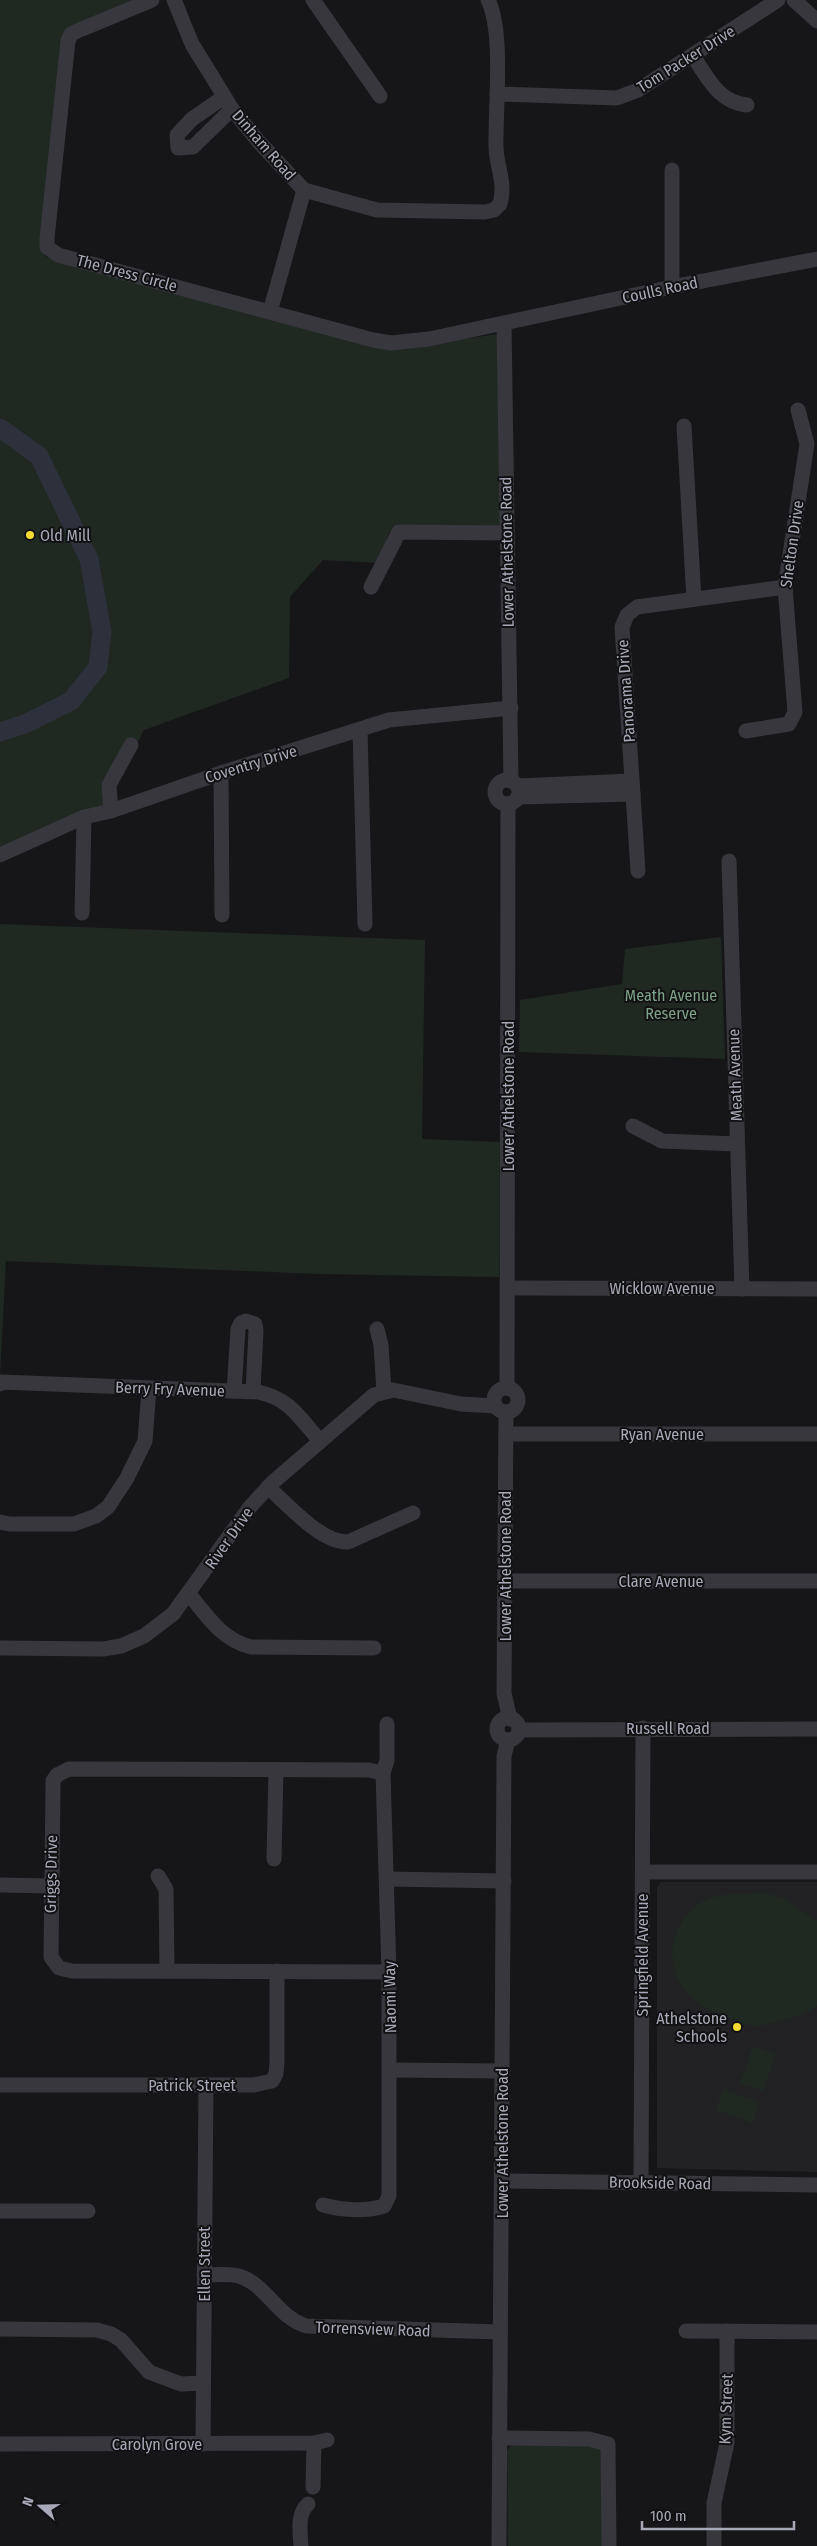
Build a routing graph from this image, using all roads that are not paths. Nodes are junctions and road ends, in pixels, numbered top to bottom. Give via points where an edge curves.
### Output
1 (152, 0) edge
2 (174, 0) edge
3 (313, 0) edge
4 (488, 0) edge
5 (778, 0) edge
6 (794, 0) edge
7 (817, 21) edge
8 (693, 56) junction
9 (497, 94) junction
10 (380, 96) dead end
11 (747, 105) dead end
12 (672, 170) dead end
13 (304, 190) junction
14 (817, 259) edge
15 (672, 287) junction
16 (270, 312) junction
17 (504, 324) junction
18 (798, 410) dead end
19 (684, 426) dead end
20 (506, 533) junction
21 (371, 587) dead end
22 (785, 587) junction
23 (694, 600) junction
24 (511, 708) junction
25 (360, 730) junction
26 (746, 731) dead end
27 (131, 745) dead end
28 (221, 773) junction
29 (632, 787) junction
30 (514, 792) junction
31 (111, 811) junction
32 (84, 818) junction
33 (0, 855) edge
34 (729, 861) dead end
35 (638, 870) dead end
36 (82, 913) dead end
37 (222, 915) dead end
38 (365, 924) dead end
39 (633, 1126) dead end
40 (737, 1144) junction
41 (507, 1288) junction
42 (742, 1289) junction
43 (817, 1289) edge
44 (377, 1329) dead end
45 (1, 1383) edge
46 (149, 1389) junction
47 (234, 1391) junction
48 (384, 1391) junction
49 (253, 1392) junction
50 (501, 1400) junction
51 (506, 1434) junction
52 (817, 1434) edge
53 (319, 1440) junction
54 (268, 1487) junction
55 (413, 1513) dead end
56 (0, 1522) edge
57 (505, 1581) junction
58 (817, 1581) edge
59 (189, 1594) junction
60 (0, 1648) edge
61 (374, 1648) dead end
62 (387, 1724) dead end
63 (643, 1728) junction
64 (817, 1729) edge
65 (512, 1730) junction
66 (276, 1770) junction
67 (383, 1773) junction
68 (274, 1859) dead end
69 (643, 1872) junction
70 (817, 1872) edge
71 (158, 1876) dead end
72 (387, 1879) junction
73 (504, 1881) junction
74 (0, 1885) edge
75 (51, 1886) junction
76 (167, 1970) junction
77 (277, 1971) junction
78 (389, 1972) junction
79 (391, 2070) junction
80 (503, 2071) junction
81 (0, 2085) edge
82 (206, 2085) junction
83 (503, 2181) junction
84 (641, 2182) junction
85 (817, 2185) edge
86 (323, 2205) dead end
87 (0, 2210) edge
88 (88, 2210) dead end
89 (204, 2275) junction
90 (0, 2329) edge
91 (686, 2331) dead end
92 (728, 2331) junction
93 (500, 2332) junction
94 (817, 2332) edge
95 (203, 2383) junction
96 (499, 2438) junction
97 (0, 2444) edge
98 (203, 2444) junction
99 (313, 2487) dead end
100 (308, 2504) dead end
101 (301, 2546) edge
102 (499, 2546) edge
103 (609, 2546) edge
104 (714, 2546) edge

1 - 16 street, The Dress Circle via 71,34 68,41 47,246 58,255
2 - 13 street, Dinham Road via 192,44 228,103
3 - 10 street
4 - 9 street via 495,20
5 - 8 street, Tom Packer Drive
6 - 7 street
8 - 9 street, Tom Packer Drive via 638,90 617,98
8 - 11 street via 722,96
9 - 13 street, Dinham Road via 496,150 503,178 500,204 494,210 377,210
12 - 15 street
13 - 16 street
14 - 15 street, Coulls Road
15 - 17 street, Coulls Road
16 - 17 street, The Dress Circle via 391,343
17 - 20 street, Lower Athelstone Road
18 - 22 street, Shelton Drive via 807,444
19 - 23 street
20 - 21 street via 399,532
20 - 24 street, Lower Athelstone Road
22 - 23 street, Panorama Drive
22 - 26 street, Shelton Drive via 795,712 789,724
23 - 29 street, Panorama Drive via 637,607 627,615 622,627
24 - 25 street, Coventry Drive via 388,720
24 - 30 street, Lower Athelstone Road
25 - 28 street, Coventry Drive
25 - 38 street
27 - 31 street via 109,785
28 - 31 street, Coventry Drive
28 - 37 street
29 - 30 street
29 - 35 street, Panorama Drive
30 - 41 street, Lower Athelstone Road
31 - 32 street, Coventry Drive
32 - 33 street, Coventry Drive
32 - 36 street
34 - 40 street, Meath Avenue
39 - 40 street via 662,1141
40 - 42 street, Meath Avenue
41 - 42 street, Wicklow Avenue
41 - 50 street, Lower Athelstone Road
42 - 43 street, Wicklow Avenue
44 - 48 street
45 - 46 street, Berry Fry Avenue
46 - 47 street, Berry Fry Avenue
46 - 56 street via 146,1441 108,1506 96,1516 74,1524
47 - 49 street, Berry Fry Avenue
47 - 49 street via 238,1329 246,1321 255,1324 256,1331
48 - 50 street via 461,1404
48 - 53 street, River Drive via 374,1395
49 - 53 street, Berry Fry Avenue via 270,1394 287,1403
50 - 51 street, Lower Athelstone Road
51 - 52 street, Ryan Avenue
51 - 57 street, Lower Athelstone Road
53 - 54 street, River Drive
54 - 55 street via 319,1532 340,1543
54 - 59 street, River Drive via 250,1507
57 - 58 street, Clare Avenue
57 - 65 street, Lower Athelstone Road via 504,1693
59 - 60 street, River Drive via 157,1627 121,1646 104,1649
59 - 61 street via 221,1632 239,1644 252,1647
62 - 67 street, Naomi Way via 387,1760
63 - 64 street, Russell Road
63 - 65 street, Russell Road
63 - 69 street, Springfield Avenue
65 - 73 street, Lower Athelstone Road via 504,1756
66 - 67 street, Griggs Drive via 369,1770
66 - 68 street
66 - 75 street, Griggs Drive via 69,1769 63,1772 53,1780 52,1788
67 - 72 street, Naomi Way
69 - 70 street
69 - 84 street, Springfield Avenue
71 - 76 street via 166,1889
72 - 73 street
72 - 78 street, Naomi Way
73 - 80 street, Lower Athelstone Road
74 - 75 street
75 - 76 street, Griggs Drive via 51,1957 59,1968 72,1971
76 - 77 street, Griggs Drive
77 - 78 street, Griggs Drive
77 - 82 street, Patrick Street via 277,2062 272,2081 254,2085
78 - 79 street, Naomi Way
79 - 80 street
79 - 86 street, Naomi Way via 389,2196 384,2206 374,2210
80 - 83 street, Lower Athelstone Road
81 - 82 street, Patrick Street
82 - 89 street, Ellen Street
83 - 84 street, Brookside Road
83 - 93 street, Lower Athelstone Road
84 - 85 street, Brookside Road
87 - 88 street
89 - 93 street, Torrensview Road via 237,2275 247,2279 288,2318 306,2326
89 - 95 street, Ellen Street
90 - 95 street via 98,2330 121,2340 149,2372 181,2384
91 - 92 street
92 - 94 street
92 - 104 street, Kym Street via 727,2443 714,2503
93 - 96 street, Lower Athelstone Road
95 - 98 street, Ellen Street
96 - 102 street, Lower Athelstone Road
96 - 103 street via 589,2439 608,2444
97 - 98 street, Carolyn Grove
98 - 99 street, Carolyn Grove via 321,2442
100 - 101 street via 303,2510

